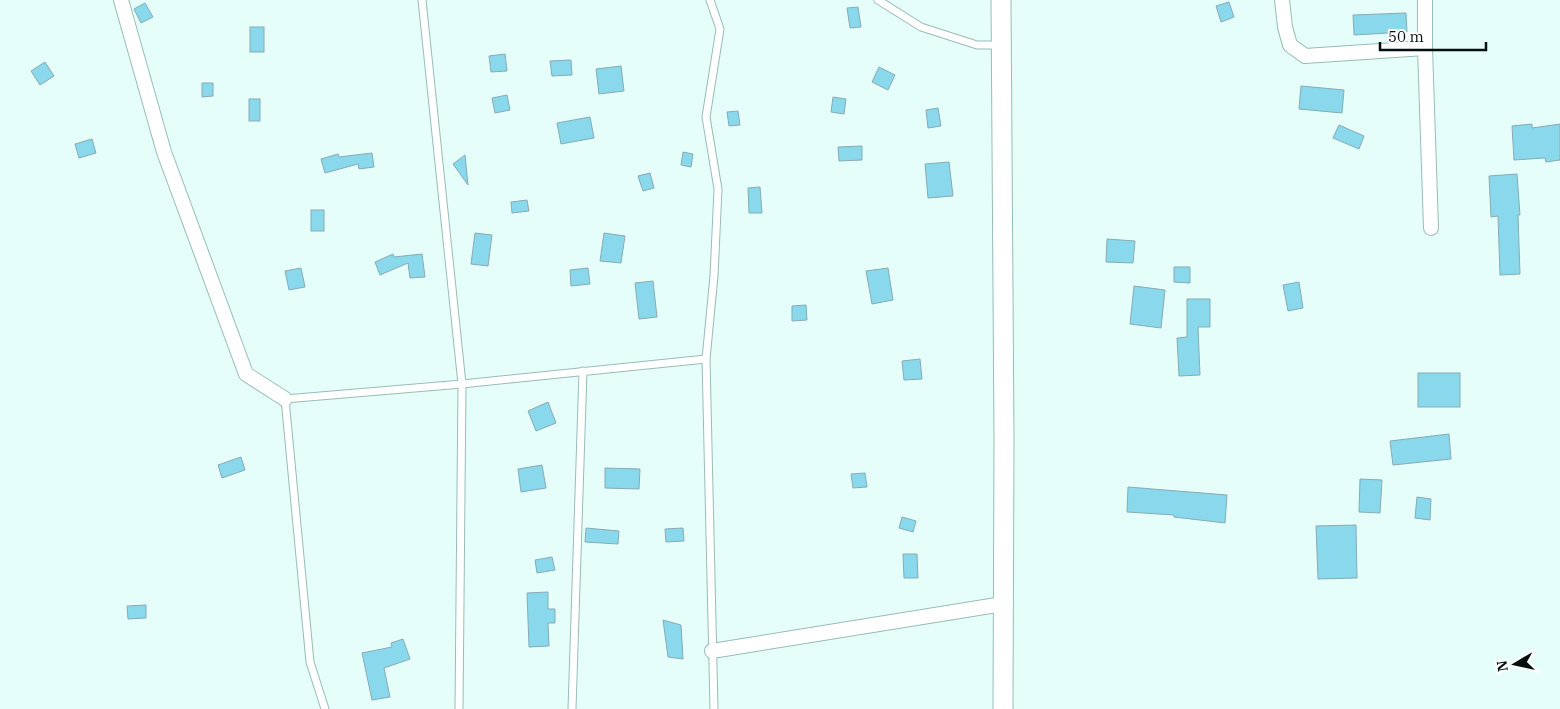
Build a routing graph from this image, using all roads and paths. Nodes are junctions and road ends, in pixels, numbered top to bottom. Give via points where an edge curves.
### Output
1 (121, 0) edge
2 (422, 0) edge
3 (710, 0) edge
4 (878, 0) edge
5 (1001, 0) edge
6 (1282, 0) edge
7 (1424, 0) edge
8 (1002, 44) junction
9 (1425, 48) junction
10 (1431, 228) dead end
11 (706, 359) junction
12 (583, 371) junction
13 (462, 384) junction
14 (285, 399) junction
15 (1003, 604) junction
16 (712, 651) junction
17 (325, 709) edge
18 (459, 709) edge
19 (572, 709) edge
20 (714, 709) edge
21 (1004, 709) edge

1 - 14 street via 164,152 246,374
2 - 13 lane
3 - 11 lane via 720,29 706,117 718,189
4 - 8 lane via 921,27 977,45
5 - 8 main road
6 - 9 street via 1290,46 1304,56
7 - 9 street
8 - 15 main road
9 - 10 street
11 - 12 lane
11 - 16 lane
12 - 13 lane
12 - 19 lane
13 - 14 lane
13 - 18 lane
14 - 17 lane via 310,662
15 - 16 street
15 - 21 main road
16 - 20 lane

